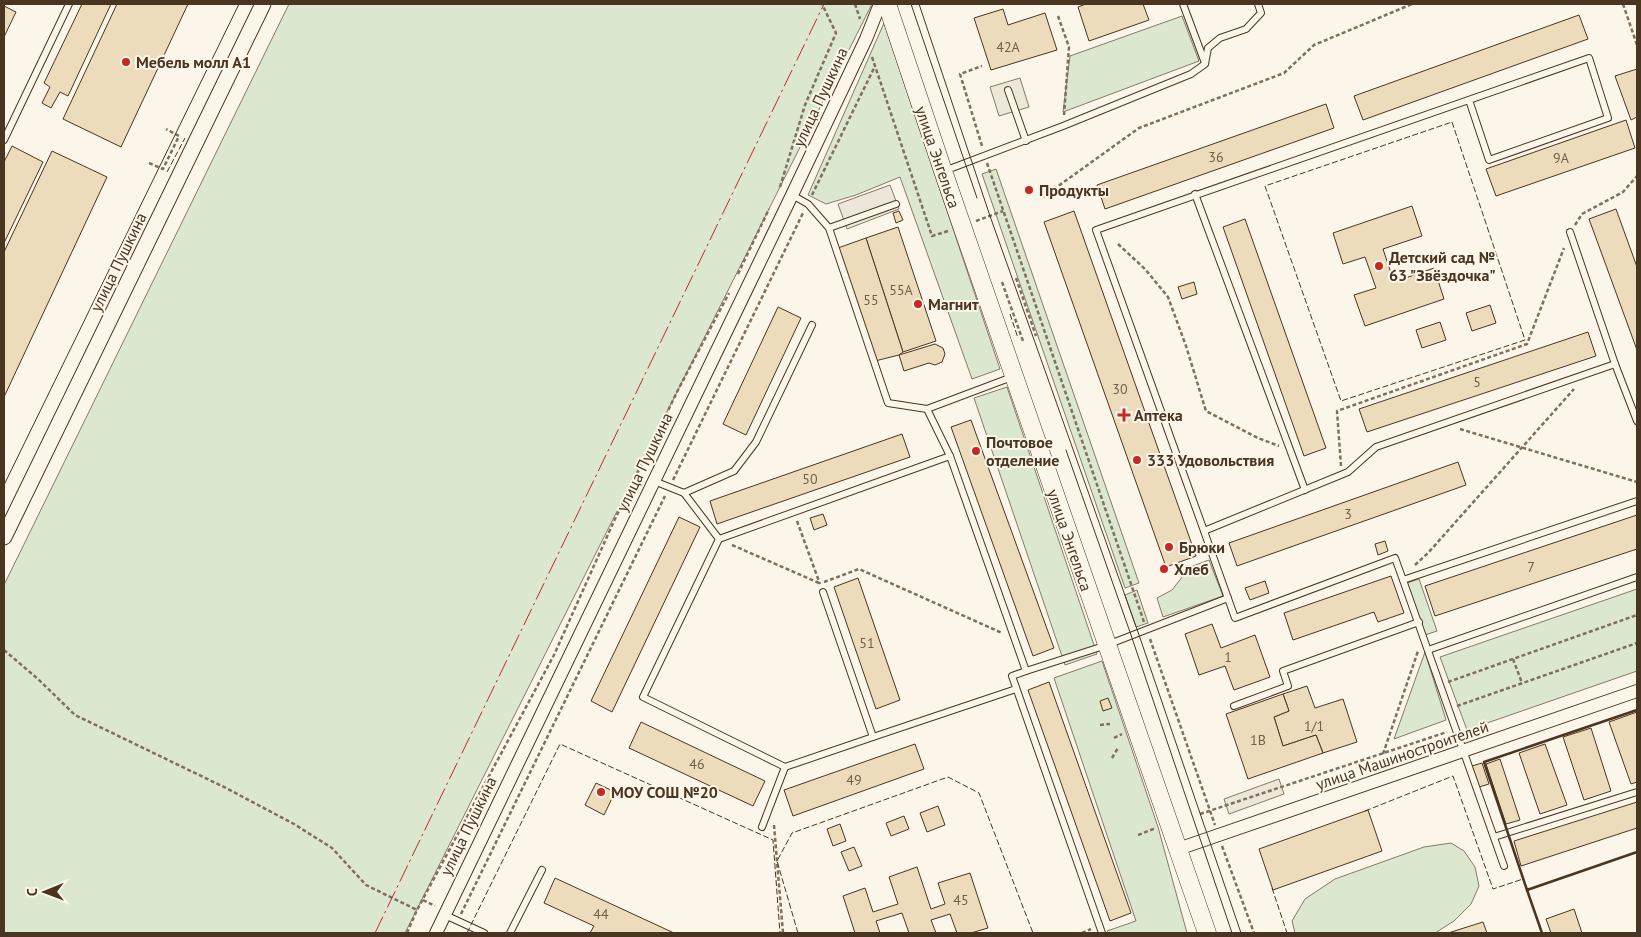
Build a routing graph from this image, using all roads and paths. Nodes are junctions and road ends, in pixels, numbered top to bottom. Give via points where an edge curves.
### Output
1 (69, 4) edge
2 (263, 4) edge
3 (822, 4) edge
4 (880, 4) edge
5 (887, 4) edge
6 (1183, 4) edge
7 (1258, 4) edge
8 (1412, 4) edge
9 (1623, 4) edge
10 (1058, 16) dead end
11 (1637, 45) edge
12 (1205, 64) junction
13 (982, 66) dead end
14 (1008, 90) dead end
15 (1469, 100) junction
16 (1064, 126) junction
17 (166, 130) dead end
18 (4, 140) edge
19 (1026, 141) junction
20 (985, 156) junction
21 (150, 163) dead end
22 (943, 171) junction
23 (1637, 176) edge
24 (778, 193) dead end
25 (1195, 194) junction
26 (792, 195) junction
27 (1043, 197) dead end
28 (808, 204) junction
29 (896, 204) dead end
30 (769, 209) dead end
31 (1003, 211) junction
32 (976, 221) dead end
33 (829, 228) junction
34 (948, 231) dead end
35 (1570, 232) junction
36 (1118, 244) dead end
37 (736, 278) dead end
38 (1016, 278) dead end
39 (1002, 282) dead end
40 (732, 287) dead end
41 (812, 325) dead end
42 (1036, 336) dead end
43 (1023, 341) dead end
44 (1615, 364) junction
45 (1586, 374) junction
46 (1014, 376) junction
47 (926, 409) junction
48 (1637, 421) edge
49 (1444, 424) junction
50 (1522, 448) junction
51 (1290, 450) junction
52 (950, 456) junction
53 (1342, 474) junction
54 (654, 480) junction
55 (1637, 482) edge
56 (670, 487) junction
57 (1305, 490) junction
58 (684, 493) junction
59 (1637, 501) edge
60 (794, 512) junction
61 (1204, 531) junction
62 (4, 536) edge
63 (719, 539) junction
64 (1637, 577) edge
65 (1403, 578) junction
66 (820, 583) junction
67 (823, 592) dead end
68 (1228, 598) junction
69 (1637, 615) edge
70 (1419, 622) junction
71 (1147, 629) junction
72 (1423, 635) junction
73 (1015, 639) junction
74 (1637, 644) edge
75 (1107, 645) junction
76 (4, 650) edge
77 (1428, 650) junction
78 (1513, 658) junction
79 (1026, 671) junction
80 (1522, 683) junction
81 (1440, 685) junction
82 (1016, 688) junction
83 (1637, 691) edge
84 (1234, 706) dead end
85 (1449, 709) junction
86 (1110, 724) dead end
87 (1100, 725) dead end
88 (1456, 729) junction
89 (873, 736) junction
90 (1118, 748) dead end
91 (1463, 751) junction
92 (1383, 754) junction
93 (1112, 758) dead end
94 (785, 767) junction
95 (1637, 792) edge
96 (772, 801) junction
97 (1210, 810) junction
98 (1200, 814) dead end
99 (762, 827) dead end
100 (1158, 827) dead end
101 (1138, 835) dead end
102 (1494, 837) junction
103 (1178, 849) junction
104 (1227, 858) dead end
105 (1504, 866) dead end
106 (542, 870) dead end
107 (423, 900) junction
108 (417, 910) junction
109 (443, 912) junction
110 (458, 921) junction
111 (407, 933) edge
112 (436, 933) edge
113 (484, 933) edge
114 (510, 933) edge
115 (783, 933) edge
116 (1102, 933) edge
117 (1207, 933) edge
118 (1254, 933) edge

1 - 18 lane
2 - 62 street, улица Пушкина
3 - 24 path via 836,33 805,106
4 - 26 street, улица Пушкина
5 - 22 main road, улица Энгельса
6 - 12 lane
7 - 12 lane via 1261,13 1246,29 1220,38 1208,48
8 - 27 path via 1314,45 1284,73 1139,128
9 - 11 path
10 - 16 path via 1069,47
12 - 16 lane via 1191,74
13 - 20 path via 960,74
14 - 19 lane
15 - 15 lane via 1589,58 1608,118 1489,160
15 - 25 lane
16 - 19 lane
17 - 21 path via 179,136 163,170
19 - 20 lane
20 - 22 lane
20 - 31 path
22 - 46 main road, улица Энгельса
23 - 35 path via 1623,192 1582,214
25 - 51 lane
25 - 61 lane via 1096,230
26 - 28 lane
26 - 54 street, улица Пушкина
28 - 33 lane
28 - 34 path via 875,66 932,236
28 - 56 path
29 - 33 lane
30 - 37 path
31 - 32 path
31 - 71 path
33 - 47 lane via 888,403
35 - 44 lane
35 - 53 path via 1527,344 1337,411
36 - 51 path via 1168,297 1206,411 1258,438
38 - 42 path
39 - 43 path
40 - 107 path via 614,521 554,655
41 - 58 lane via 756,442 734,470
44 - 45 lane
44 - 48 lane
45 - 49 lane
45 - 50 path
46 - 47 lane
46 - 75 main road, улица Энгельса
47 - 52 lane
49 - 50 path
49 - 53 lane via 1376,447
50 - 55 path
50 - 65 path
51 - 57 lane
52 - 60 lane
52 - 73 lane
53 - 57 lane
54 - 56 lane
54 - 109 street, улица Пушкина
56 - 58 lane
56 - 110 path
57 - 61 lane
58 - 63 lane
59 - 65 lane
60 - 63 lane
60 - 66 path
61 - 68 lane
63 - 66 path
63 - 94 lane via 643,696
64 - 77 lane
65 - 68 lane via 1395,558 1235,618
65 - 70 lane
66 - 73 path via 859,569
67 - 89 lane
68 - 71 lane
69 - 78 path
70 - 72 lane
70 - 84 lane via 1282,671 1288,686
71 - 75 lane
71 - 97 path
72 - 77 lane
72 - 92 path
73 - 79 lane
74 - 80 path
75 - 79 lane
75 - 103 main road, улица Энгельса
76 - 108 path via 75,715 294,824 332,848 366,886
77 - 81 lane
78 - 80 path
78 - 81 path
79 - 82 lane via 1012,676
80 - 85 path
81 - 85 lane
82 - 89 lane
82 - 116 lane
83 - 91 street, улица Машиностроителей
85 - 88 lane
86 - 87 path
88 - 91 lane
88 - 92 path
89 - 94 lane
90 - 93 path
91 - 102 lane
91 - 103 street, улица Машиностроителей
92 - 97 path
94 - 96 lane
95 - 102 lane
96 - 99 lane
96 - 115 path
97 - 98 path
100 - 101 path
102 - 105 lane
103 - 117 main road, улица Энгельса
104 - 118 path
106 - 114 lane
107 - 108 path
107 - 109 path
108 - 111 path
109 - 110 lane
109 - 112 street, улица Пушкина
110 - 113 lane

